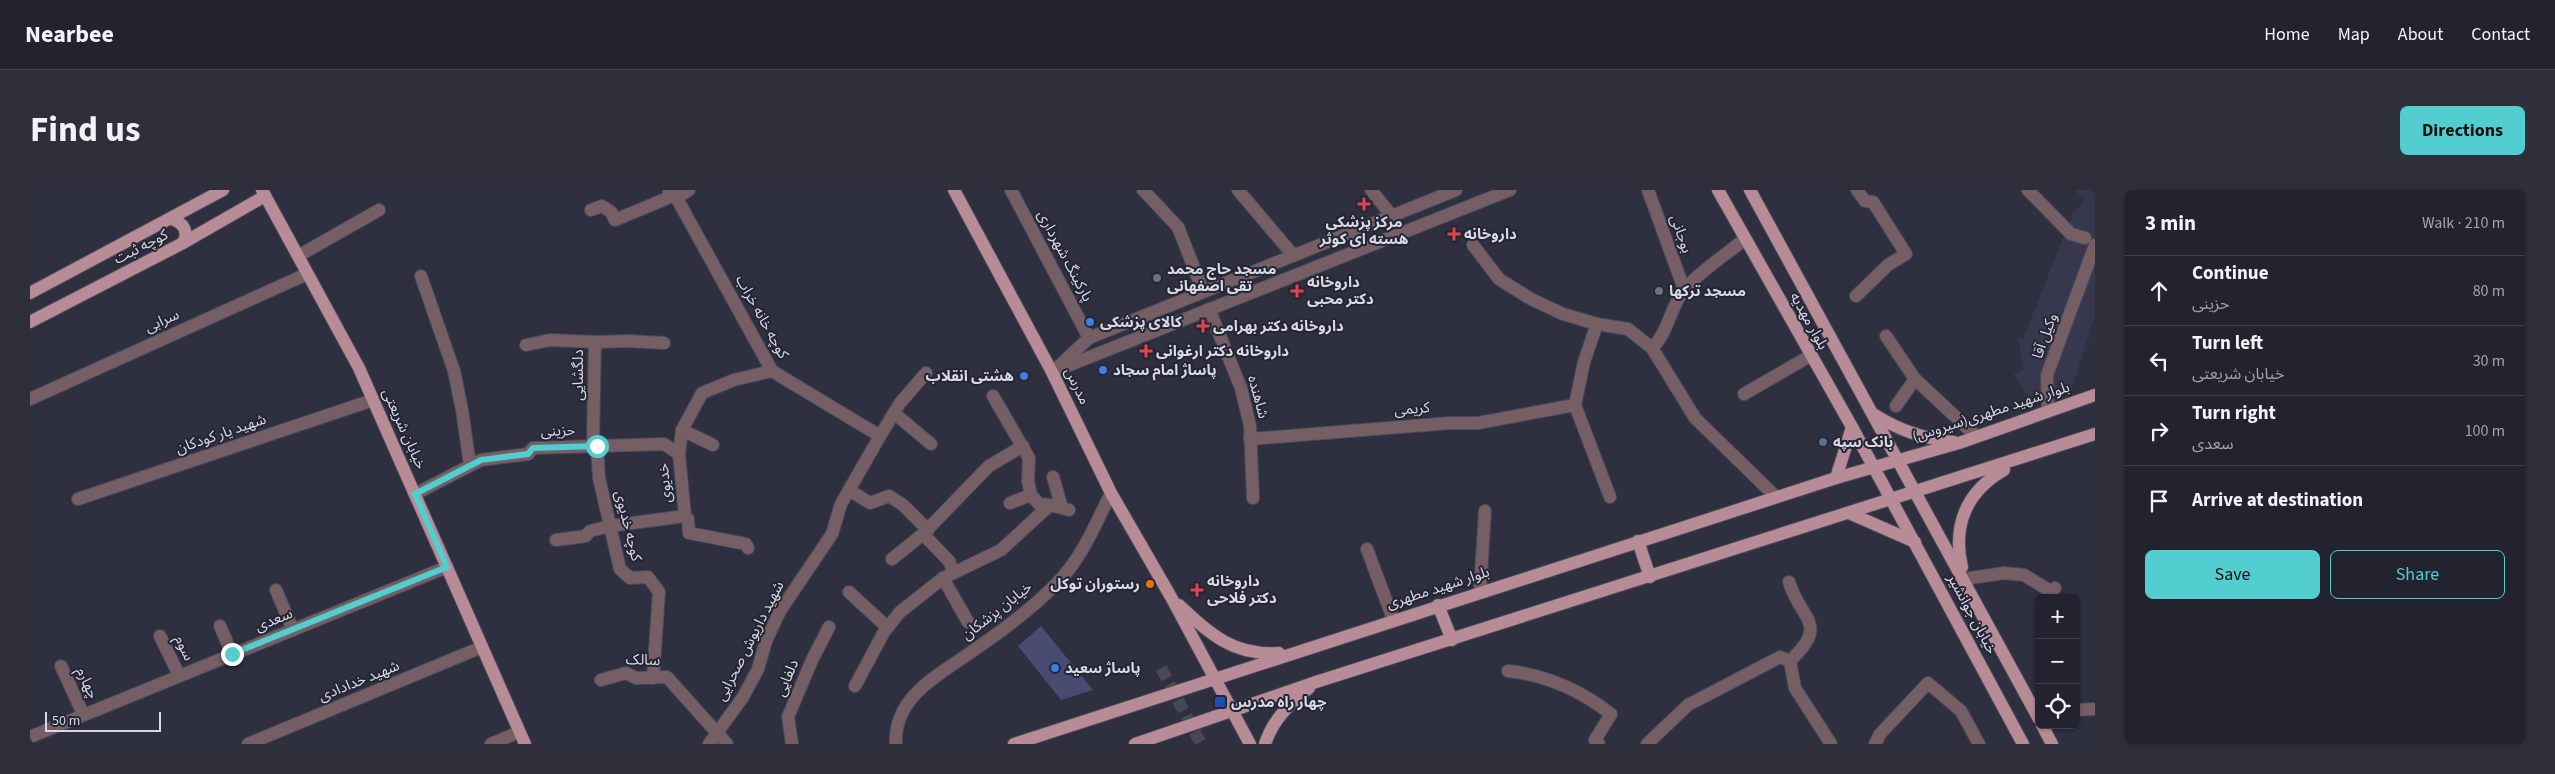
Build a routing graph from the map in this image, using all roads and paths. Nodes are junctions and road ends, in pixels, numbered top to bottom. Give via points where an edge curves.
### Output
1 (223, 190) edge
2 (689, 190) edge
3 (954, 190) edge
4 (1011, 190) edge
5 (1143, 190) edge
6 (1238, 190) edge
7 (1371, 190) edge
8 (1456, 190) edge
9 (1510, 190) edge
10 (1648, 190) edge
11 (1718, 190) edge
12 (1750, 190) edge
13 (1857, 190) edge
14 (2028, 190) edge
15 (263, 193) edge
16 (671, 193) edge
17 (379, 210) dead end
18 (591, 210) dead end
19 (1392, 216) junction
20 (172, 219) junction
21 (1745, 239) junction
22 (2090, 242) edge
23 (183, 243) junction
24 (1474, 245) dead end
25 (1293, 255) junction
26 (298, 256) junction
27 (307, 274) junction
28 (421, 276) dead end
29 (1684, 290) junction
30 (1203, 291) junction
31 (30, 293) edge
32 (1856, 296) dead end
33 (1209, 309) junction
34 (30, 322) edge
35 (1597, 324) junction
36 (1886, 336) dead end
37 (1089, 338) junction
38 (595, 342) junction
39 (664, 343) dead end
40 (526, 345) dead end
41 (1652, 348) junction
42 (1810, 356) junction
43 (772, 371) junction
44 (1052, 372) junction
45 (926, 373) dead end
46 (1915, 379) junction
47 (1744, 394) dead end
48 (2095, 395) edge
49 (993, 396) dead end
50 (30, 399) edge
51 (373, 400) junction
52 (1575, 405) junction
53 (1896, 406) dead end
54 (2048, 410) junction
55 (894, 413) junction
56 (1872, 413) junction
57 (1852, 427) junction
58 (682, 430) junction
59 (2095, 434) edge
60 (880, 436) junction
61 (1976, 436) junction
62 (1250, 439) junction
63 (1959, 443) junction
64 (931, 444) dead end
65 (713, 445) dead end
66 (597, 446) junction
67 (1023, 446) junction
68 (679, 454) junction
69 (2024, 458) junction
70 (1898, 460) junction
71 (470, 465) junction
72 (1873, 467) junction
73 (1053, 478) dead end
74 (1836, 478) junction
75 (849, 490) junction
76 (1916, 492) junction
77 (1111, 493) junction
78 (415, 494) junction
79 (1031, 495) junction
80 (1610, 497) dead end
81 (1776, 497) junction
82 (1253, 498) dead end
83 (78, 499) dead end
84 (1891, 500) junction
85 (1010, 503) dead end
86 (1060, 508) junction
87 (1485, 511) dead end
88 (1849, 513) junction
89 (684, 516) junction
90 (610, 526) junction
91 (926, 532) junction
92 (556, 540) dead end
93 (1638, 541) junction
94 (1915, 542) junction
95 (748, 548) dead end
96 (1367, 550) dead end
97 (892, 559) dead end
98 (447, 567) junction
99 (948, 576) junction
100 (1650, 577) junction
101 (1964, 579) junction
102 (1789, 582) dead end
103 (2055, 588) dead end
104 (276, 590) dead end
105 (849, 592) dead end
106 (1480, 592) junction
107 (1171, 597) junction
108 (1438, 605) junction
109 (1393, 620) junction
110 (968, 622) dead end
111 (220, 626) dead end
112 (829, 627) dead end
113 (887, 628) junction
114 (293, 630) junction
115 (160, 636) dead end
116 (1452, 640) junction
117 (482, 648) junction
118 (1294, 652) junction
119 (232, 654) junction
120 (1790, 661) junction
121 (61, 666) dead end
122 (1508, 671) dead end
123 (179, 675) junction
124 (653, 678) junction
125 (1214, 678) junction
126 (601, 680) dead end
127 (1316, 682) junction
128 (855, 686) dead end
129 (2095, 709) edge
130 (2080, 710) edge
131 (1232, 712) junction
132 (2035, 712) edge
133 (83, 714) junction
134 (2044, 729) edge
135 (519, 732) junction
136 (718, 734) junction
137 (30, 737) edge
138 (248, 744) edge
139 (491, 744) edge
140 (524, 744) edge
141 (709, 744) edge
142 (727, 744) edge
143 (792, 744) edge
144 (896, 744) edge
145 (1014, 744) edge
146 (1135, 744) edge
147 (1250, 744) edge
148 (1265, 744) edge
149 (1599, 744) edge
150 (1646, 744) edge
151 (1831, 744) edge
152 (1875, 744) edge
153 (1979, 744) edge
154 (2023, 744) edge
155 (2052, 744) edge

1 - 20 main road, کوچه ثبت
2 - 16 street via 681,196
3 - 44 main road, مدرس
4 - 37 street, پارکینگ شهرداری
5 - 30 street via 1178,227
6 - 25 street
7 - 19 street
8 - 19 street
9 - 33 street
10 - 29 street, بوجانی
11 - 21 main road, بلوار مهدیه
12 - 56 main road, بلوار مهدیه
13 - 32 street via 1865,201 1873,202 1906,254 1888,265
14 - 22 street via 2071,234
15 - 23 main road, کوچه ثبت
15 - 26 main road, خیابان شریعتی
16 - 18 street via 615,220 611,212 602,206
16 - 43 street, کوچه خانه خراب
17 - 26 street
19 - 25 street
20 - 23 main road via 185,229
20 - 31 main road, کوچه ثبت
21 - 29 street
21 - 42 main road, بلوار مهدیه
22 - 54 street, وکیل آقا via 2085,274 2048,375
23 - 34 main road, کوچه ثبت
24 - 35 street via 1499,279 1563,314
25 - 30 street
26 - 27 main road, خیابان شریعتی
27 - 50 street, سرابی
27 - 51 main road, خیابان شریعتی
28 - 71 street via 454,371
29 - 41 street via 1670,312 1662,338
30 - 37 street
33 - 44 street
33 - 62 street, شاهنده via 1241,388
35 - 41 street via 1628,329
35 - 52 street via 1584,362
36 - 46 street
37 - 44 street
38 - 39 street
38 - 40 street, دلگشایی via 550,340
38 - 66 street, دلگشایی via 593,439
41 - 81 street via 1695,418
42 - 47 street
42 - 57 main road, بلوار مهدیه
43 - 58 street, خدیوی via 734,380 702,393
43 - 60 street, کوچه خانه خراب
44 - 77 main road, مدرس
45 - 55 street, شهید داریوش صحرایی
46 - 53 street
46 - 61 street
48 - 54 main road, بلوار شهید مطهری(سیروس)
49 - 67 street
51 - 78 main road, خیابان شریعتی
51 - 83 street, شهید یار کودکان
52 - 62 street, کریمی via 1478,423 1450,422
52 - 80 street
54 - 61 main road, بلوار شهید مطهری(سیروس)
55 - 60 street, شهید داریوش صحرایی
55 - 64 street
56 - 63 main road via 1916,435
56 - 70 main road, بلوار مهدیه
57 - 72 main road, بلوار مهدیه
57 - 74 main road
58 - 65 street
58 - 68 street, خدیوی
59 - 69 main road
60 - 75 street, شهید داریوش صحرایی
61 - 63 main road, بلوار شهید مطهری(سیروس)
62 - 82 street, شاهنده
63 - 70 main road, بلوار شهید مطهری(سیروس)
66 - 68 street, حزینی via 664,444
66 - 71 street, حزینی via 533,448 528,454 481,460
66 - 90 street, کوچه خدیوی via 599,478
67 - 79 street via 1029,458
67 - 91 street via 989,466
68 - 89 street, خدیوی
69 - 76 main road
69 - 101 main road via 1988,479 1969,502 1959,541
70 - 72 main road, بلوار شهید مطهری(سیروس)
70 - 76 main road, خیابان جوانشیر
71 - 78 street, حزینی
72 - 74 main road, بلوار شهید مطهری
72 - 84 main road, بلوار مهدیه
73 - 86 street
74 - 81 main road, بلوار شهید مطهری
75 - 91 street via 870,503 890,496 904,505
75 - 136 street, شهید داریوش صحرایی via 832,534 780,611 758,669
76 - 84 main road
76 - 101 main road, خیابان جوانشیر
77 - 107 main road, مدرس
77 - 144 street, خیابان پزشکان via 1082,552 1057,583 975,650 929,680 914,694 895,731
78 - 98 main road, خیابان شریعتی
79 - 85 street
79 - 86 street via 1039,504
81 - 93 main road, بلوار شهید مطهری
84 - 88 main road
84 - 94 main road, خیابان جوانشیر
86 - 99 street via 1001,550
87 - 106 street
88 - 94 main road
88 - 100 main road
89 - 90 street, خدیوی
89 - 95 street via 688,519 689,533 746,544
90 - 92 street, خدیوی via 590,531 586,536
90 - 124 street, کوچه خدیوی via 620,569 630,578 648,577 659,592
91 - 97 street
91 - 99 street via 949,561
93 - 100 main road
93 - 106 main road, بلوار شهید مطهری
94 - 154 main road, خیابان جوانشیر
96 - 109 street
98 - 114 street, سعدی
98 - 117 main road, خیابان شریعتی
99 - 110 street
99 - 113 street via 900,612
100 - 116 main road
101 - 103 street via 2004,572 2024,575 2052,592
101 - 132 main road, خیابان جوانشیر
102 - 120 street via 1794,597 1810,620 1810,635
104 - 114 street
105 - 113 street
106 - 108 main road, بلوار شهید مطهری
107 - 118 main road via 1221,642 1269,654
107 - 125 main road, مدرس
108 - 109 main road, بلوار شهید مطهری
108 - 116 main road
109 - 118 main road, بلوار شهید مطهری
111 - 119 street
112 - 143 street, دلفایی via 788,717
113 - 128 street
114 - 119 street, سعدی
115 - 123 street, سوم
116 - 127 main road
117 - 135 main road, خیابان شریعتی
117 - 138 street, شهید خدادادی
118 - 125 main road, بلوار شهید مطهری
119 - 123 street, سعدی
120 - 150 street via 1780,657 1688,705
120 - 151 street via 1795,688
121 - 133 street, چهارم
122 - 149 street via 1554,680 1592,699 1611,714 1595,740
123 - 133 street, سعدی
124 - 126 street, سالک via 636,678 626,673
124 - 136 street, سالک via 667,677
125 - 131 main road, مدرس
125 - 145 main road, بلوار شهید مطهری
127 - 131 main road
127 - 148 main road via 1285,708 1270,729
129 - 130 street
131 - 146 main road
131 - 147 main road, مدرس
133 - 137 street, سعدی
134 - 155 main road
135 - 139 street
135 - 140 main road, خیابان شریعتی
136 - 141 street, شهید داریوش صحرایی
136 - 142 street
152 - 153 street via 1880,734 1928,683 1961,711

